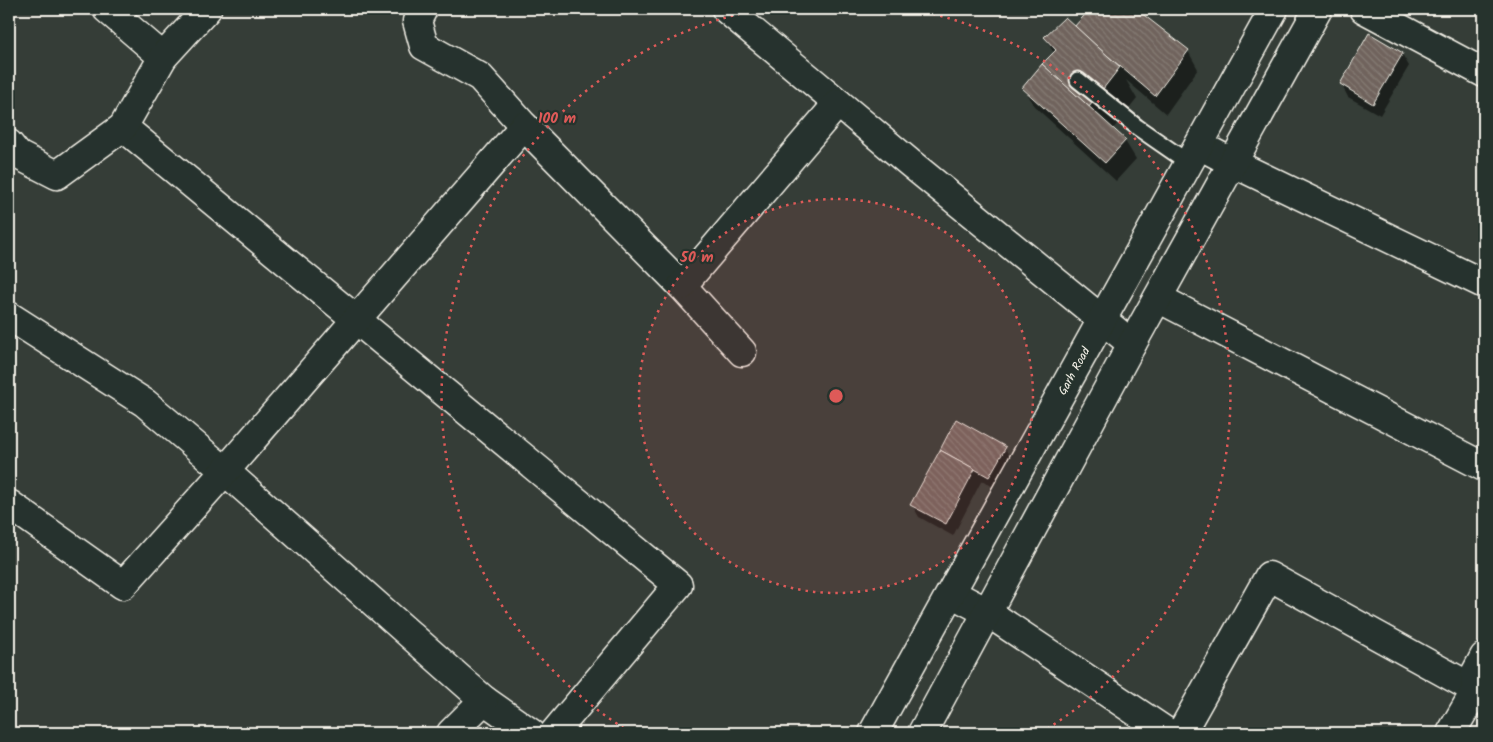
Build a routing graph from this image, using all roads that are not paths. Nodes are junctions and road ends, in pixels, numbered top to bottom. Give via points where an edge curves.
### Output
1 (107, 9) edge
2 (207, 9) edge
3 (423, 9) edge
4 (726, 9) edge
5 (1274, 9) edge
6 (1318, 9) edge
7 (1364, 9) edge
8 (163, 57) junction
9 (1484, 73) edge
10 (1078, 80) dead end
11 (838, 103) junction
12 (524, 126) junction
13 (123, 127) junction
14 (9, 144) edge
15 (1194, 154) junction
16 (1233, 163) junction
17 (1155, 224) junction
18 (1188, 243) junction
19 (1484, 284) edge
20 (682, 286) junction
21 (1158, 298) junction
22 (9, 316) edge
23 (358, 319) junction
24 (1102, 320) junction
25 (1132, 344) junction
26 (742, 352) dead end
27 (1484, 466) edge
28 (225, 471) junction
29 (9, 504) edge
30 (951, 593) junction
31 (987, 612) junction
32 (1484, 657) edge
33 (1476, 690) junction
34 (484, 700) junction
35 (451, 733) edge
36 (531, 733) edge
37 (554, 733) edge
38 (873, 733) edge
39 (922, 733) edge
40 (1168, 733) edge
41 (1181, 733) edge
42 (1451, 733) edge

1 - 8 street
2 - 8 street
3 - 12 street via 417,22 424,46 480,77
4 - 11 street
5 - 15 street, Garh Road
6 - 16 street
7 - 9 street
8 - 13 street
10 - 15 lane via 1137,127
11 - 20 street
11 - 24 street
12 - 20 street
12 - 23 street
13 - 14 street via 57,175 18,155
13 - 23 street
15 - 16 street
15 - 17 street, Garh Road
16 - 18 street
16 - 19 street
17 - 18 street
17 - 24 street, Garh Road
18 - 21 street
20 - 26 street
21 - 25 street
21 - 27 street
22 - 28 street via 145,403
23 - 28 street
23 - 37 street via 678,585
24 - 25 street
24 - 30 street, Garh Road
25 - 31 street
28 - 29 street via 123,585
28 - 34 street
30 - 31 street
30 - 38 street, Garh Road
31 - 39 street
31 - 40 street
32 - 33 street via 1475,674
33 - 41 street via 1269,576
33 - 42 street
34 - 35 street
34 - 36 street

